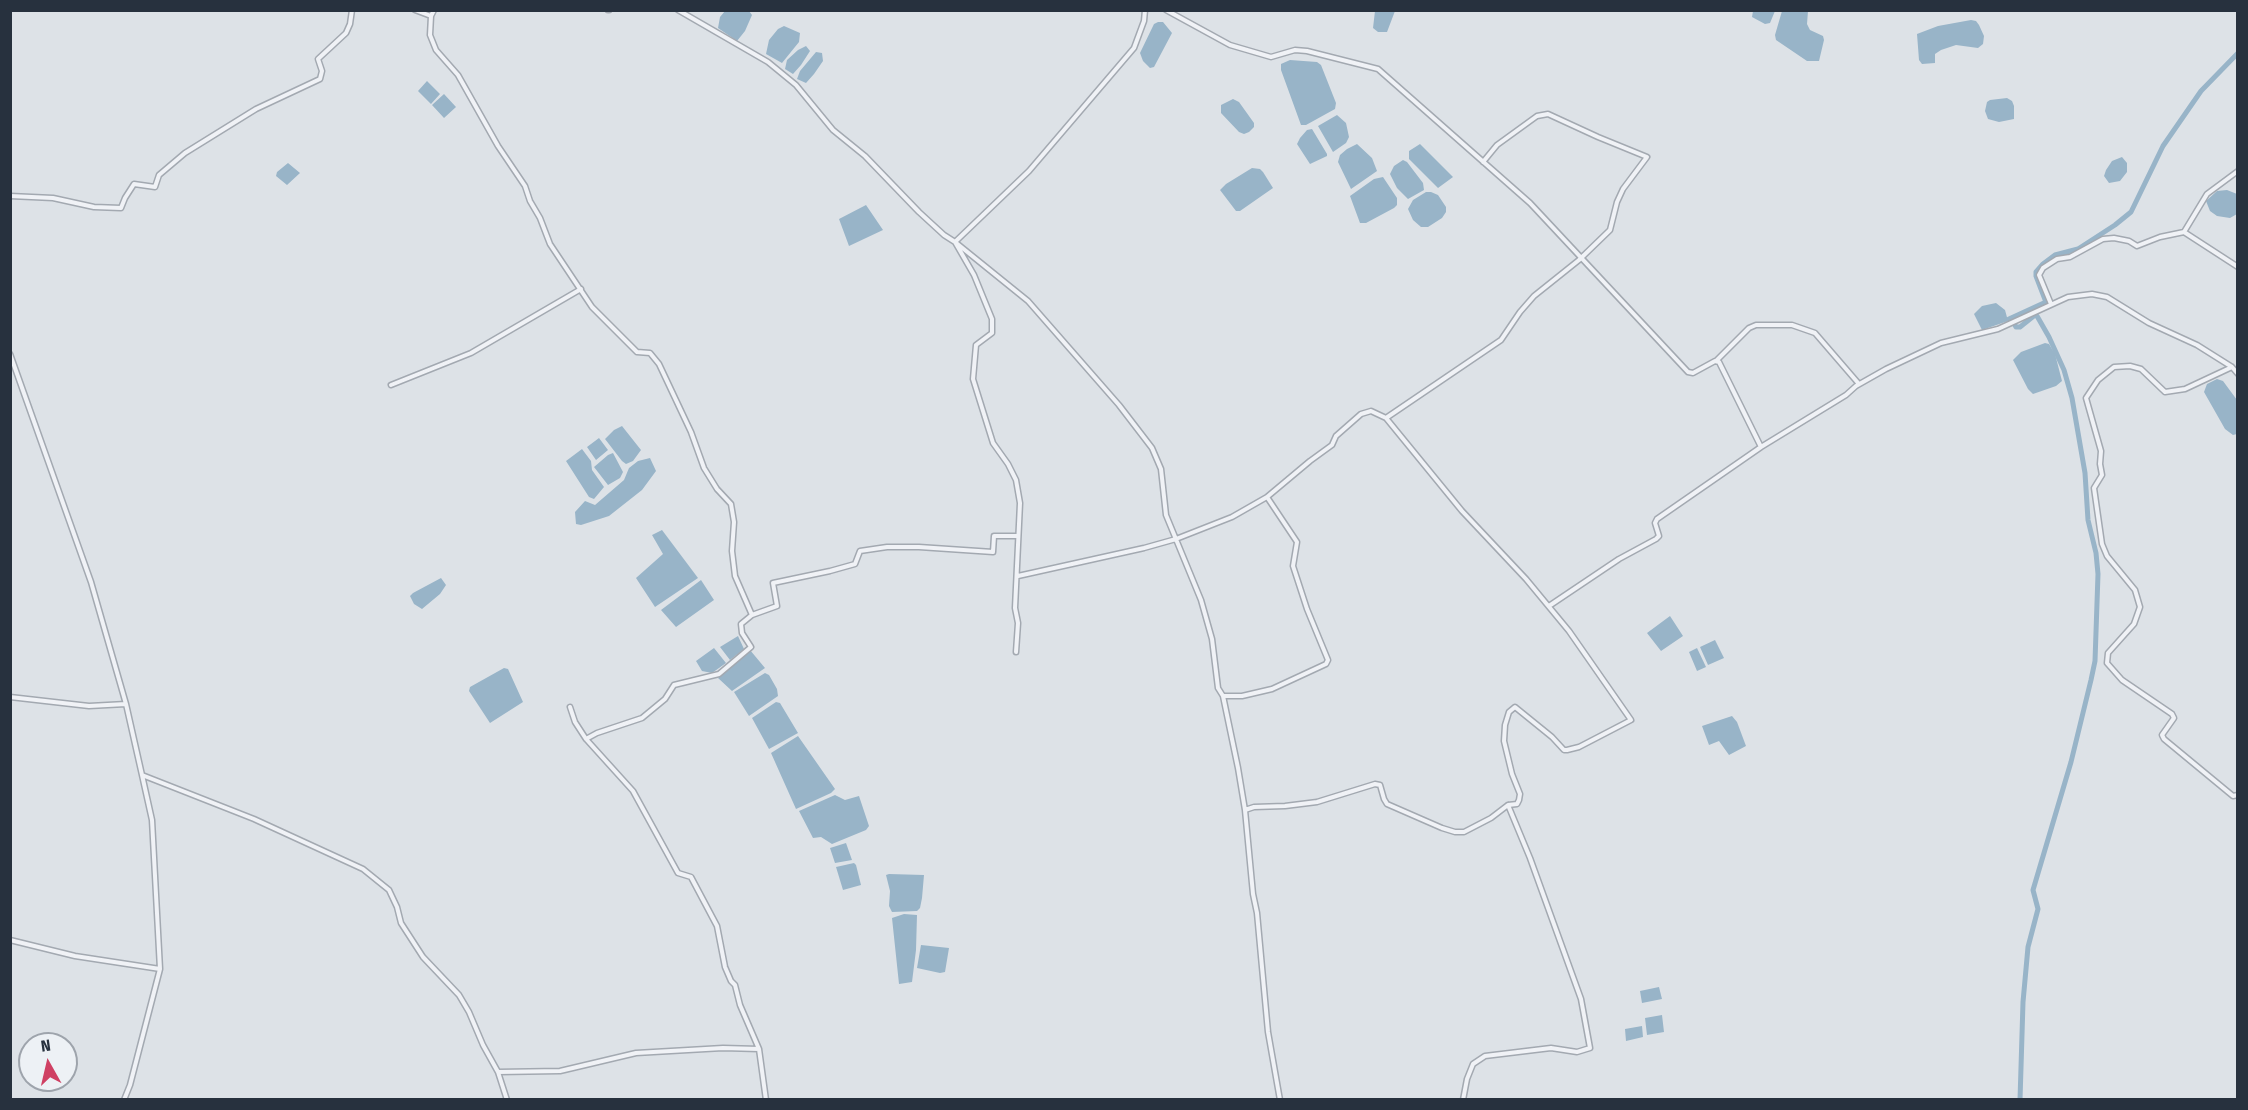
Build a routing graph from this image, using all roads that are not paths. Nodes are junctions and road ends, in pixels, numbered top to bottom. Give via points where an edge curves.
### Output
1 (352, 10) edge
2 (415, 10) edge
3 (434, 10) edge
4 (678, 10) edge
5 (1145, 10) edge
6 (1166, 10) edge
7 (431, 16) junction
8 (1483, 162) junction
9 (2238, 171) edge
10 (10, 196) edge
11 (2184, 232) junction
12 (955, 242) junction
13 (1581, 258) junction
14 (2238, 267) edge
15 (580, 289) junction
16 (2050, 304) junction
17 (10, 354) edge
18 (1715, 361) junction
19 (2232, 367) junction
20 (2238, 374) edge
21 (1859, 384) junction
22 (391, 385) dead end
23 (1386, 418) junction
24 (1761, 447) junction
25 (1267, 497) junction
26 (1018, 536) junction
27 (1176, 539) junction
28 (1018, 576) junction
29 (1549, 606) junction
30 (752, 615) junction
31 (1016, 652) dead end
32 (1223, 696) junction
33 (10, 697) edge
34 (126, 704) junction
35 (570, 707) dead end
36 (586, 739) junction
37 (142, 775) junction
38 (2238, 795) edge
39 (1508, 805) junction
40 (1245, 810) junction
41 (10, 940) edge
42 (160, 969) junction
43 (759, 1049) junction
44 (498, 1072) junction
45 (124, 1100) edge
46 (507, 1100) edge
47 (766, 1100) edge
48 (1280, 1100) edge
49 (1463, 1100) edge

1 - 10 street via 346,33 318,59 320,79 256,109 185,153 159,175 155,187 134,184 121,208
2 - 7 street
3 - 7 street
4 - 12 street via 768,62 796,85 833,130
5 - 12 street via 1134,48 1029,171
6 - 8 street via 1230,45 1271,57 1307,51 1378,69
7 - 15 street via 430,34 436,50 458,75 525,186 550,244
8 - 13 street via 1530,203
8 - 13 street via 1513,133 1537,116 1548,114 1647,157 1623,189 1610,230
9 - 11 street via 2207,194
11 - 14 street
11 - 16 street via 2137,246 2129,241 2103,239 2043,267 2039,274
12 - 26 street via 982,291 992,319 992,333 976,345 973,379 993,443 1016,480 1020,503
12 - 27 street via 1028,301 1119,405 1161,469 1166,515
13 - 18 street via 1688,372
13 - 23 street via 1534,296 1501,340
15 - 22 street via 471,353
15 - 30 street via 624,340 637,352 650,353 659,364 704,468 731,504 735,576
16 - 19 street via 2084,294 2107,297
16 - 21 street via 1998,329 1941,344
17 - 34 street via 91,582
18 - 21 street via 1749,328 1792,325 1815,333
18 - 24 street via 1719,362
19 - 20 street
19 - 38 street via 2185,389 2165,392 2140,369 2114,367 2098,380 2086,398 2101,451 2102,475 2094,488 2102,544 2135,590 2140,607 2134,624 2108,653 2107,663 2122,680 2172,714 2174,718 2162,735 2164,739 2233,796
21 - 24 street
23 - 25 street via 1371,411 1361,414 1336,436 1332,445
23 - 29 street via 1462,511
24 - 29 street via 1657,519 1656,539
25 - 27 street via 1232,517
25 - 32 street via 1297,542 1293,566 1328,660 1272,688 1242,696
26 - 28 street
26 - 30 street via 994,536 993,552 919,547 860,551 855,564 773,583 777,606
27 - 28 street
27 - 32 street via 1202,600 1218,688
28 - 31 street
29 - 39 street via 1632,720 1567,750 1515,707 1509,712 1504,741 1520,794 1517,804
30 - 36 street via 741,624 751,646 718,674 674,685 665,699 642,718
32 - 40 street
33 - 34 street via 89,706
34 - 37 street
35 - 36 street
36 - 43 street via 633,791 678,873 691,877 717,926 725,968
37 - 42 street via 152,820
37 - 44 street via 254,819 363,869 389,890 401,923 423,957 459,996
39 - 40 street via 1464,832 1442,828 1388,804 1380,785 1375,784 1317,802
39 - 49 street via 1581,999 1590,1048 1577,1052 1551,1048 1485,1056 1473,1064
40 - 48 street via 1268,1032
41 - 42 street via 75,956
42 - 45 street
43 - 44 street via 636,1053 560,1071
43 - 47 street
44 - 46 street

